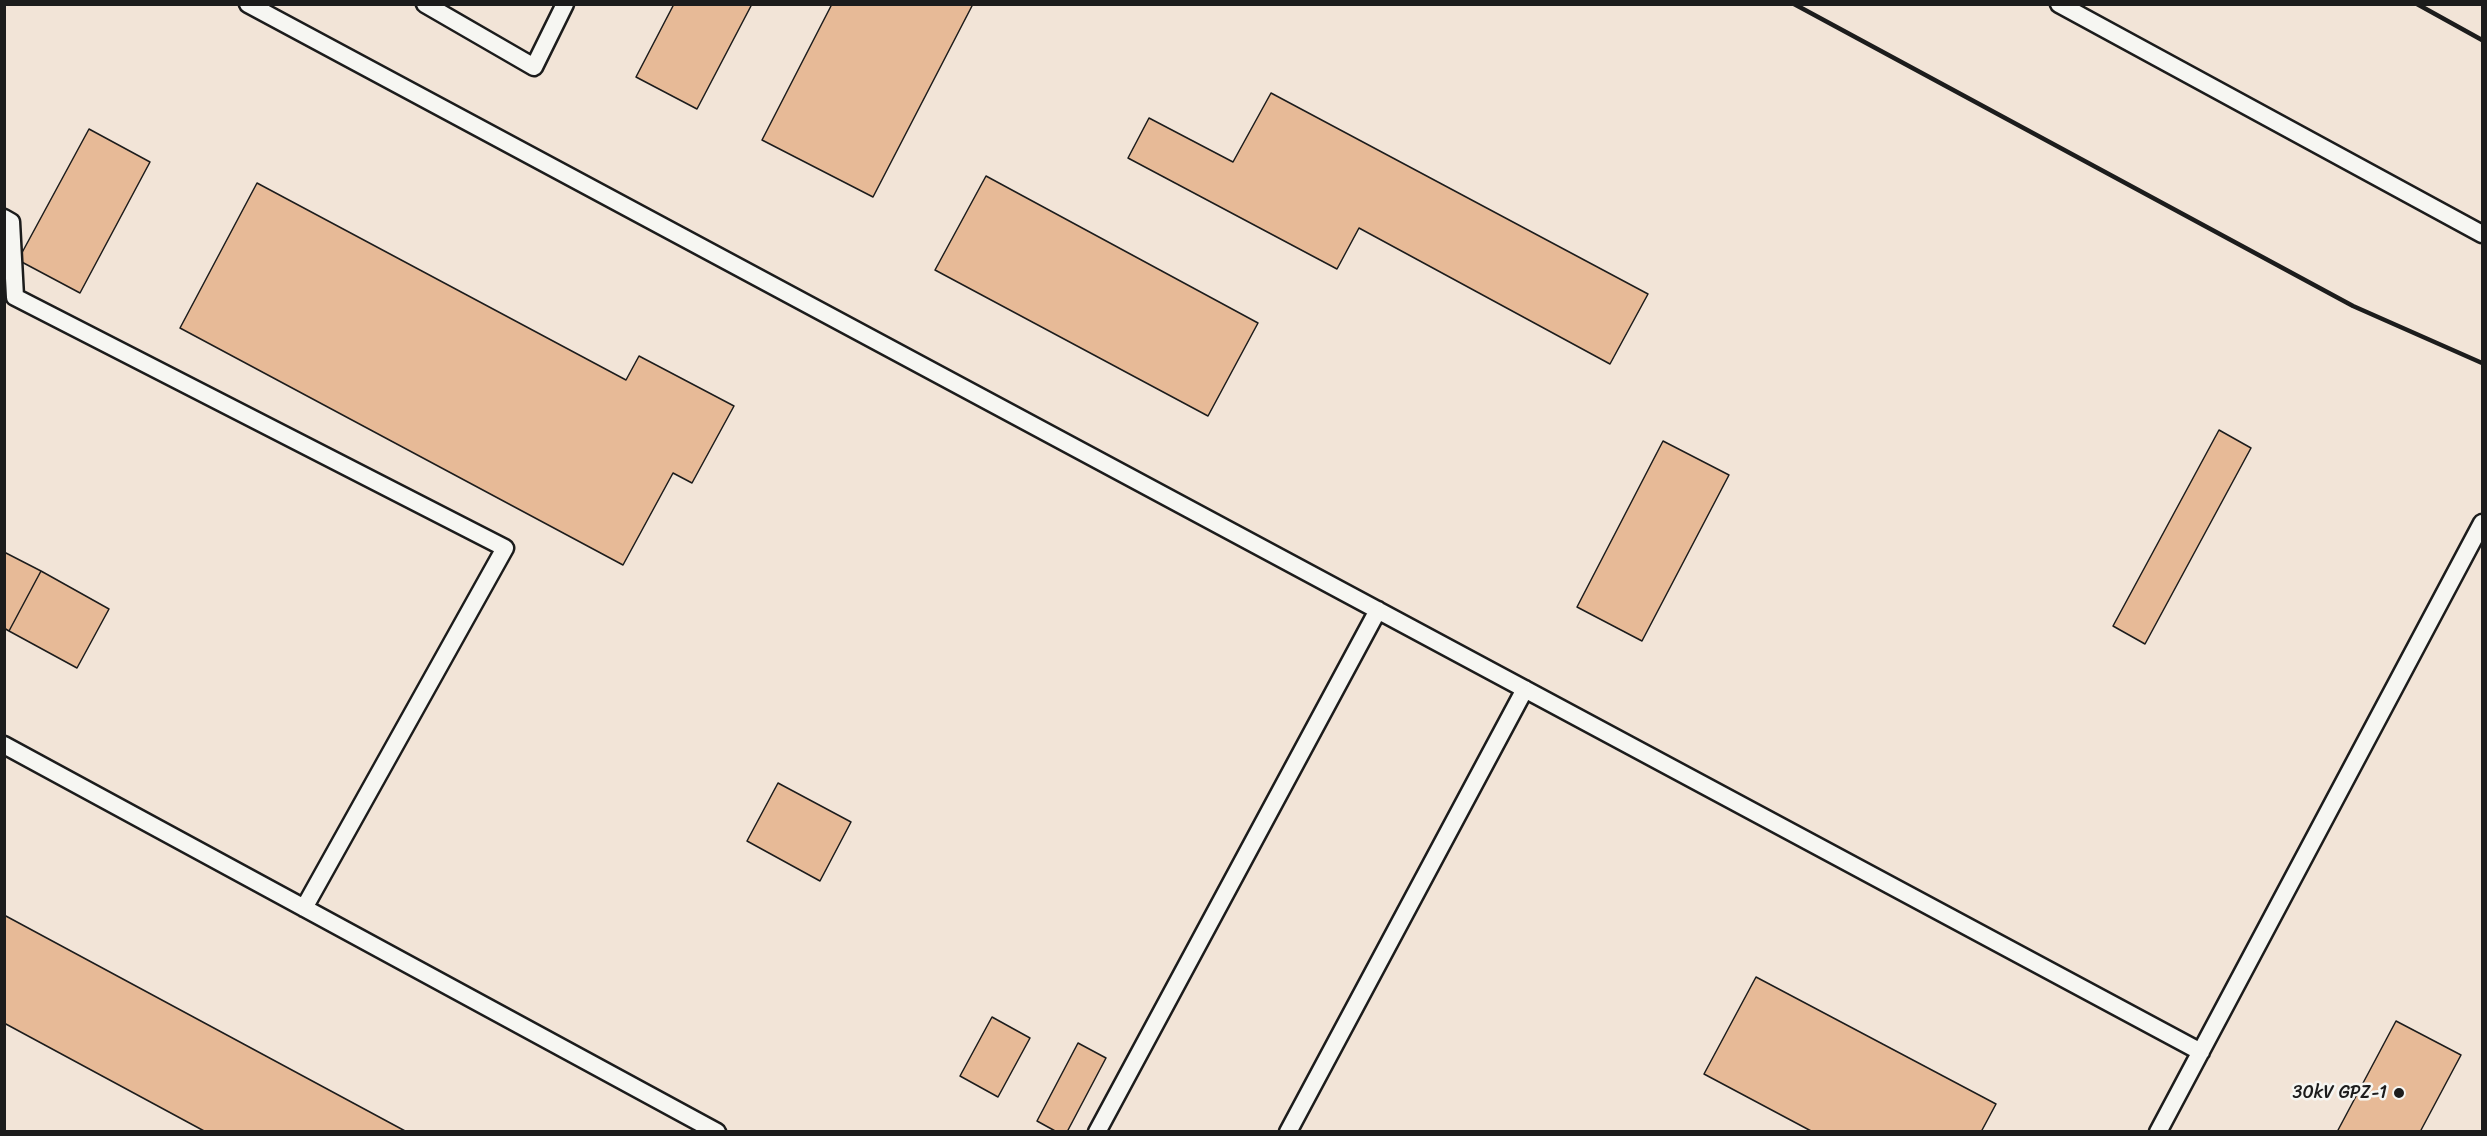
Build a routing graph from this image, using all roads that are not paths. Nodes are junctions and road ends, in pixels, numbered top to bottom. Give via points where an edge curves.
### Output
1 (248, 4) edge
2 (424, 4) edge
3 (565, 4) edge
4 (2059, 4) edge
5 (4, 219) edge
6 (2482, 234) edge
7 (2482, 523) edge
8 (1378, 610) junction
9 (1525, 689) junction
10 (4, 745) edge
11 (304, 908) junction
12 (2201, 1052) junction
13 (717, 1131) edge
14 (1097, 1131) edge
15 (1288, 1131) edge
16 (2158, 1131) edge

1 - 8 lane
2 - 3 lane via 534,67
4 - 6 lane
5 - 11 lane via 11,222 15,297 505,548
7 - 12 lane
8 - 9 lane
8 - 14 lane
9 - 12 lane
9 - 15 lane
10 - 11 lane
11 - 13 lane
12 - 16 lane

